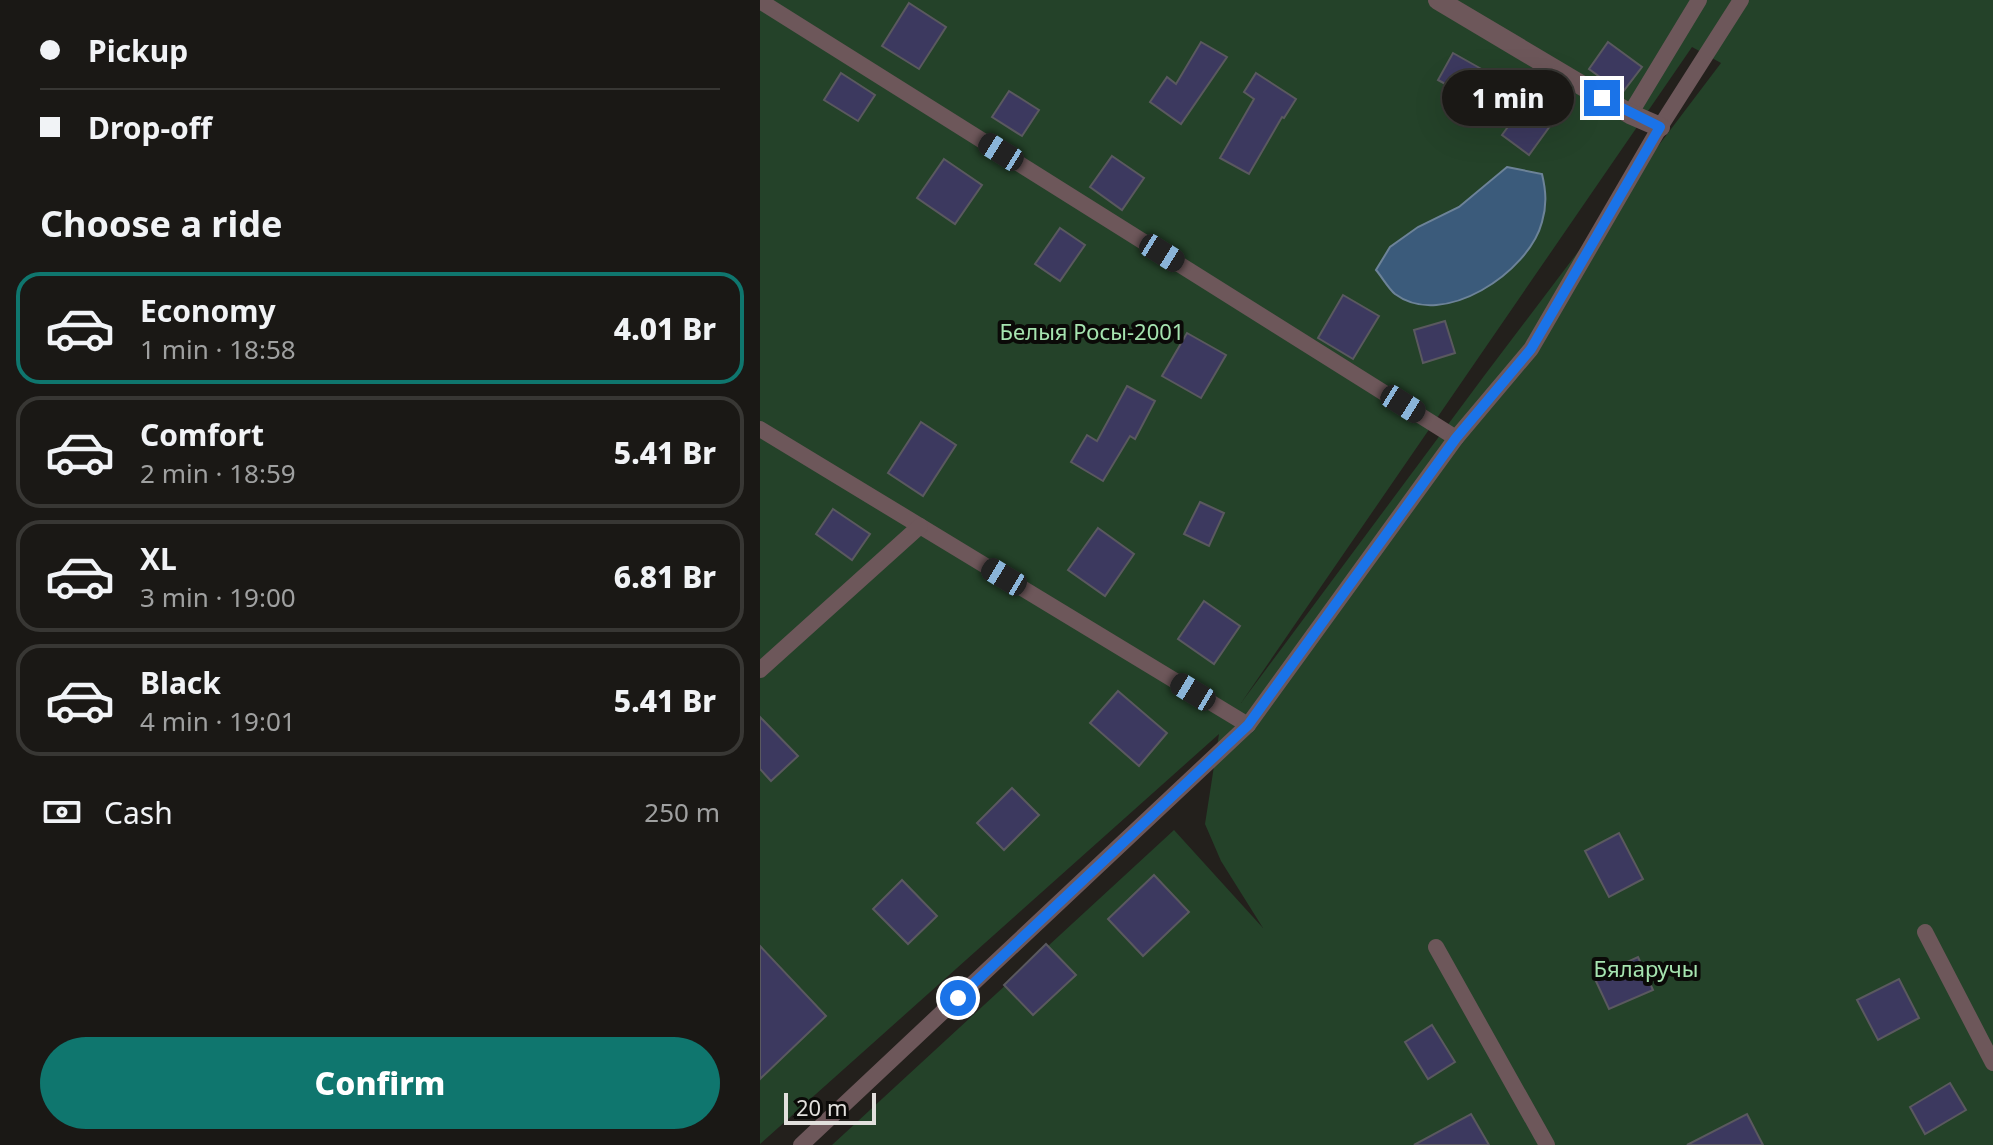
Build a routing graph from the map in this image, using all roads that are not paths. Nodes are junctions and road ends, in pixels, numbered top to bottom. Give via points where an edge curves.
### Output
1 (1438, 0) edge
2 (1699, 0) edge
3 (1741, 0) edge
4 (760, 1) edge
5 (1630, 114) junction
6 (1660, 127) junction
7 (760, 429) edge
8 (1456, 438) junction
9 (920, 526) junction
10 (760, 670) edge
11 (1248, 725) junction
12 (1925, 932) dead end
13 (1436, 947) dead end
14 (1993, 1063) edge
15 (801, 1145) edge
16 (1547, 1145) edge

1 - 5 street
2 - 5 lane
3 - 6 lane
4 - 8 lane
5 - 6 street
6 - 8 lane via 1531,349
7 - 9 lane
8 - 11 lane
9 - 10 lane
9 - 11 lane
11 - 15 lane
12 - 14 lane
13 - 16 lane

